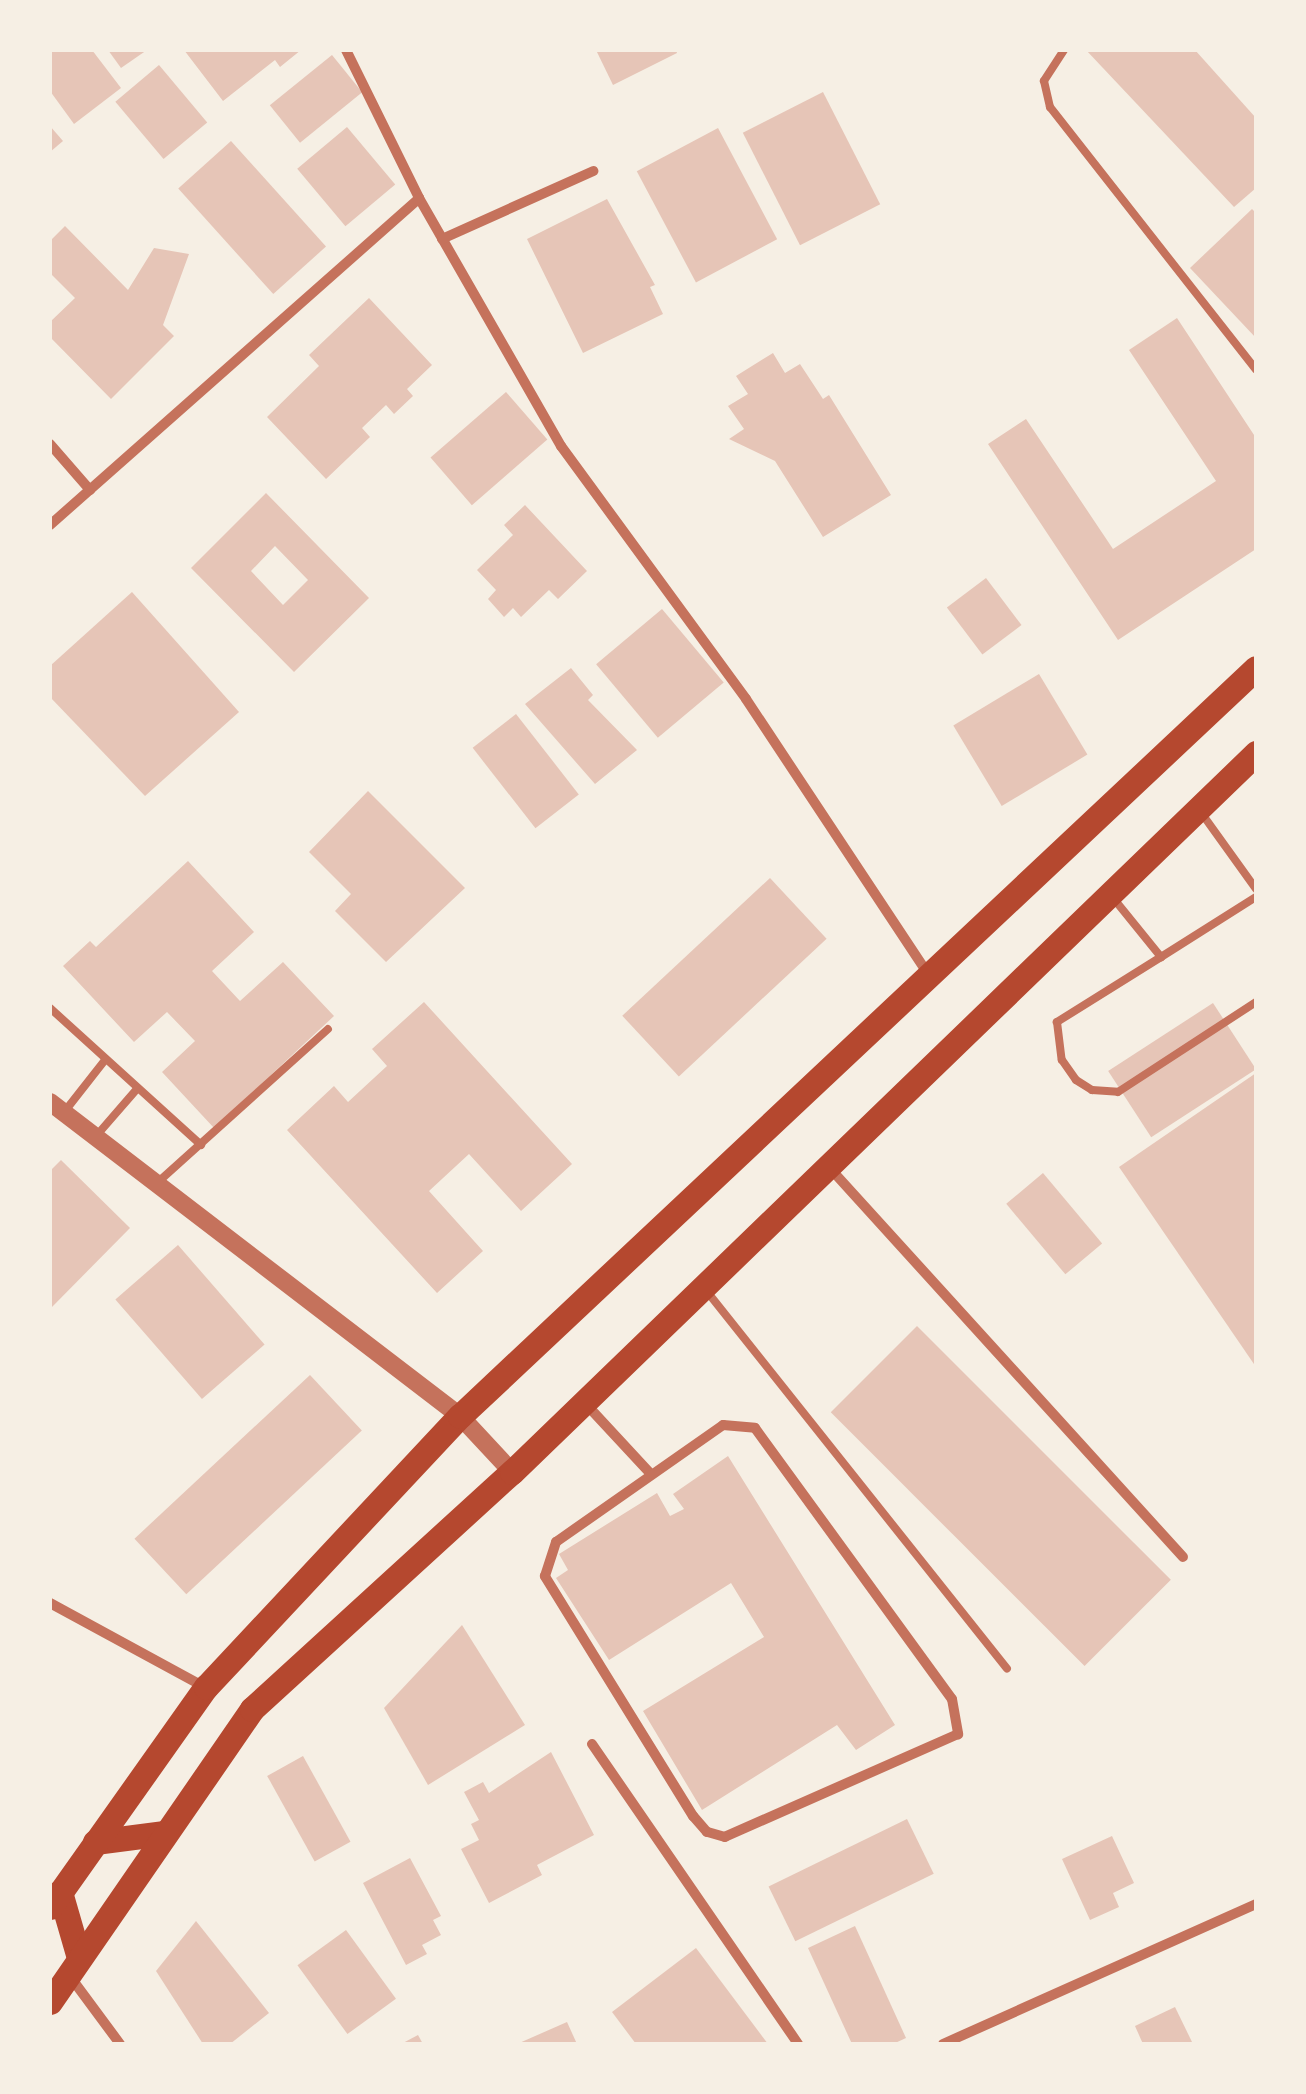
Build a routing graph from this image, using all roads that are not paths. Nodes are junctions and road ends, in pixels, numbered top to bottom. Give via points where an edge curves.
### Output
1 (346, 50) edge
2 (1064, 50) edge
3 (594, 172) dead end
4 (419, 198) junction
5 (442, 239) junction
6 (1256, 370) edge
7 (50, 444) edge
8 (90, 490) junction
9 (50, 525) edge
10 (1256, 668) edge
11 (1256, 753) edge
12 (1198, 808) junction
13 (1256, 889) edge
14 (1108, 892) junction
15 (1256, 898) edge
16 (1161, 957) junction
17 (930, 976) junction
18 (1256, 1002) edge
19 (50, 1008) edge
20 (328, 1028) dead end
21 (106, 1060) junction
22 (138, 1089) junction
23 (57, 1107) edge
24 (96, 1137) junction
25 (201, 1145) junction
26 (828, 1165) junction
27 (156, 1183) junction
28 (704, 1288) junction
29 (584, 1403) junction
30 (460, 1416) junction
31 (512, 1472) junction
32 (648, 1472) junction
33 (1182, 1557) dead end
34 (50, 1603) edge
35 (1007, 1669) dead end
36 (206, 1687) junction
37 (592, 1744) dead end
38 (164, 1833) junction
39 (96, 1842) junction
40 (55, 1900) edge
41 (1256, 1904) edge
42 (74, 1966) junction
43 (50, 2002) edge
44 (120, 2044) edge
45 (798, 2044) edge
46 (943, 2044) edge

1 - 4 street
2 - 6 lane via 1044,80 1050,107
3 - 5 street
4 - 5 street
4 - 8 street
5 - 17 street via 560,446 746,699
7 - 8 street
8 - 9 street
10 - 17 main road
11 - 12 main road
12 - 13 lane
12 - 14 main road
14 - 16 lane
14 - 26 main road
15 - 16 lane
16 - 18 lane via 1057,1022 1062,1060 1092,1090 1118,1092
17 - 30 main road
19 - 21 lane
20 - 25 lane
21 - 22 lane
21 - 23 lane
22 - 24 lane
22 - 25 lane
23 - 24 street
24 - 27 street
25 - 27 lane
26 - 28 main road
26 - 33 street
27 - 30 street
28 - 29 main road
28 - 35 lane
29 - 31 main road
29 - 32 street
30 - 31 street
30 - 36 main road
31 - 38 main road via 252,1709
32 - 32 street via 556,1542 545,1576 707,1832 742,1832 958,1734 952,1698 755,1428 722,1425
34 - 36 street
36 - 39 main road
37 - 45 street
38 - 39 main road
38 - 42 main road
39 - 40 main road
40 - 42 main road
41 - 46 street
42 - 43 main road
42 - 44 street

